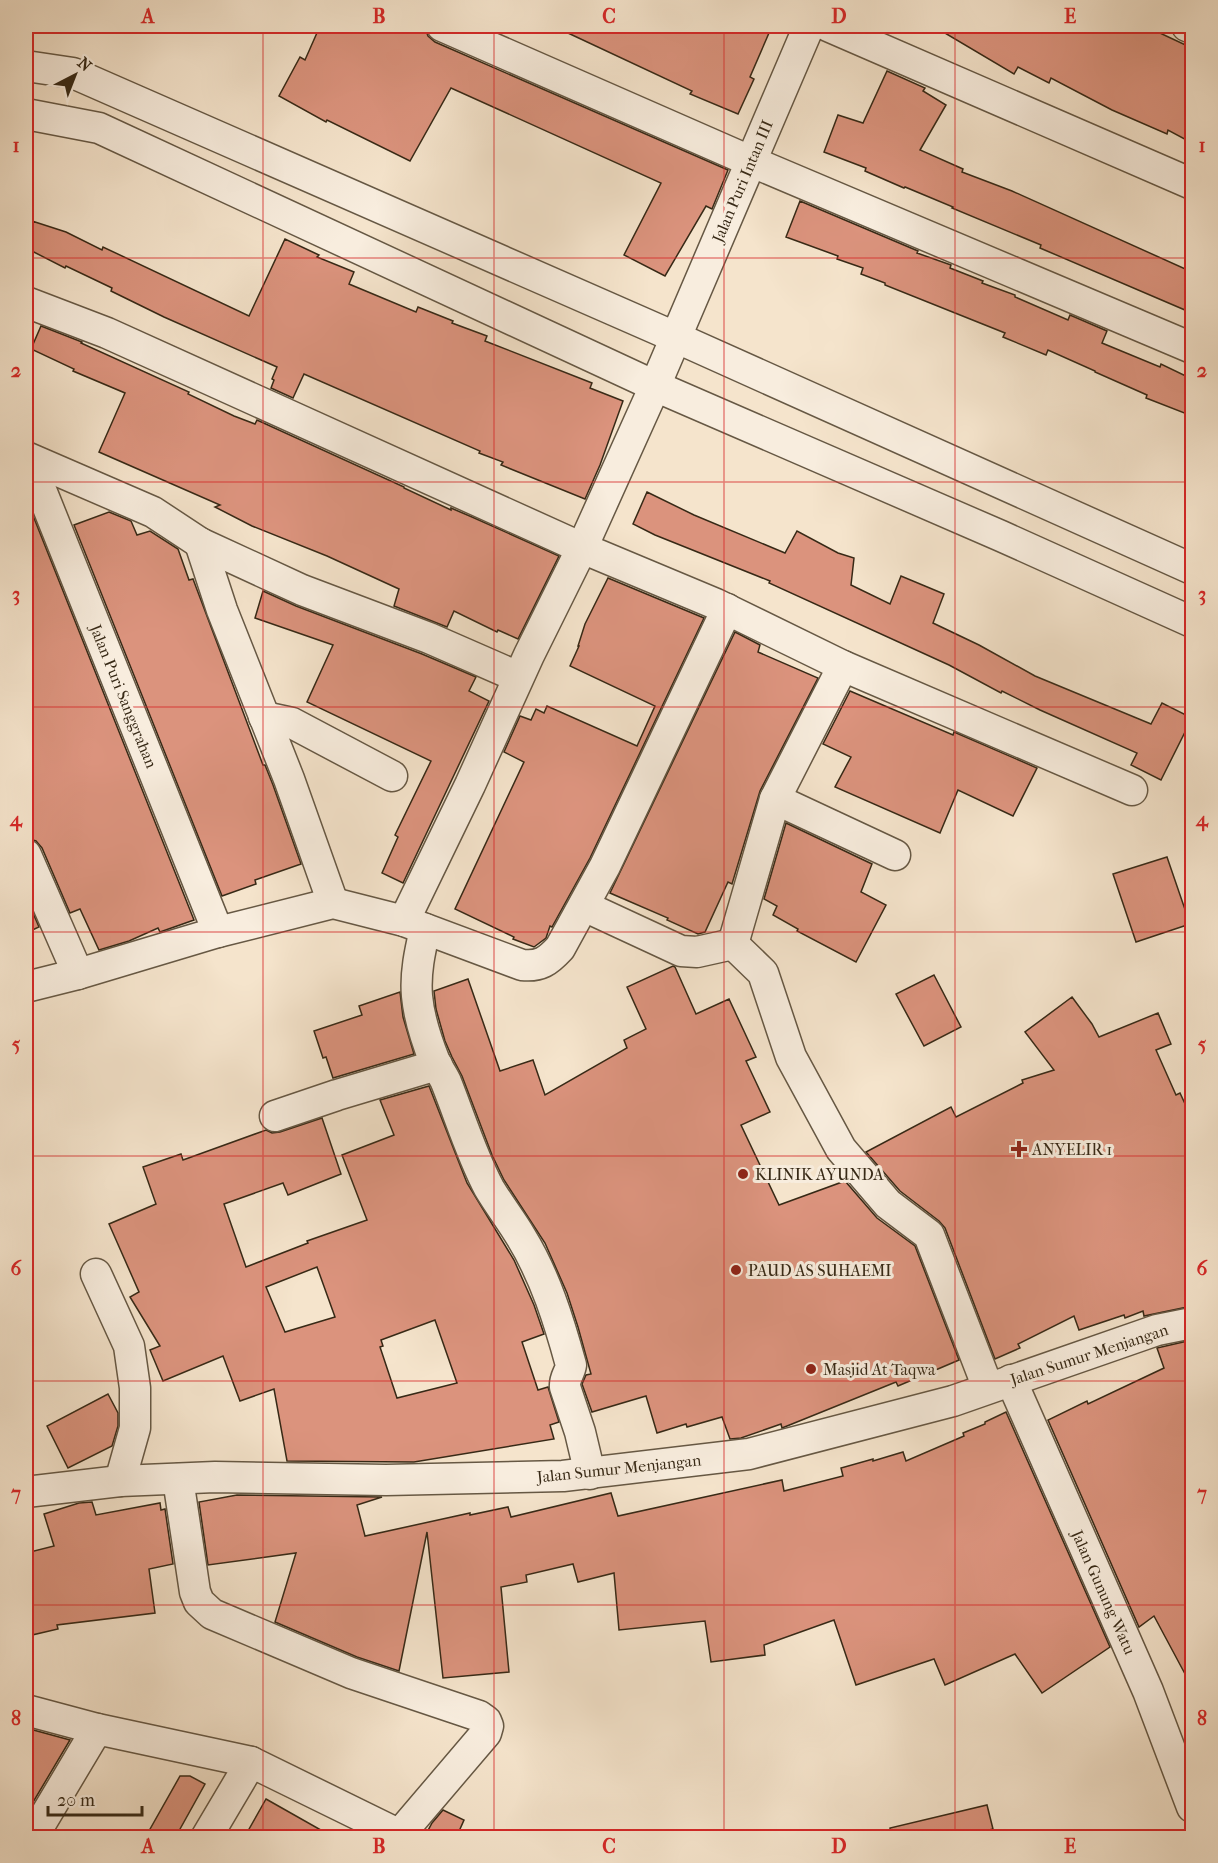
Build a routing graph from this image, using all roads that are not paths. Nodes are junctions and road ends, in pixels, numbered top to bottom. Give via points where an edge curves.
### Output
1 (442, 26) edge
2 (809, 26) edge
3 (828, 26) edge
4 (1187, 26) edge
5 (1192, 28) edge
6 (26, 66) edge
7 (26, 114) edge
8 (750, 161) junction
9 (1192, 184) edge
10 (26, 302) edge
11 (675, 337) junction
12 (1192, 348) edge
13 (655, 386) junction
14 (27, 458) edge
15 (1018, 490) junction
16 (1001, 536) junction
17 (200, 543) junction
18 (582, 548) junction
19 (1192, 569) edge
20 (727, 609) junction
21 (1192, 622) edge
22 (843, 666) junction
23 (518, 677) junction
24 (264, 717) junction
25 (392, 776) dead end
26 (1132, 790) dead end
27 (775, 799) junction
28 (26, 855) edge
29 (895, 855) dead end
30 (333, 903) junction
31 (584, 906) junction
32 (415, 925) junction
33 (218, 932) junction
34 (733, 944) junction
35 (78, 974) junction
36 (26, 987) edge
37 (436, 1065) junction
38 (275, 1116) dead end
39 (96, 1274) dead end
40 (1192, 1323) edge
41 (1000, 1384) junction
42 (590, 1473) junction
43 (177, 1479) junction
44 (120, 1481) junction
45 (26, 1492) edge
46 (26, 1710) edge
47 (97, 1729) junction
48 (251, 1762) junction
49 (1192, 1807) edge
50 (391, 1834) edge
51 (32, 1838) edge
52 (206, 1838) edge

1 - 8 street
2 - 8 street, Jalan Puri Intan III
3 - 9 street
4 - 5 street
6 - 11 street via 73,73
7 - 13 street via 99,128
8 - 11 street, Jalan Puri Intan III
8 - 12 street
10 - 18 street via 107,333
11 - 13 street, Jalan Puri Intan III
11 - 15 street
13 - 16 street
13 - 18 street, Jalan Puri Intan III
14 - 17 street via 153,512
14 - 33 street, Jalan Puri Sanggrahan
15 - 16 street
15 - 19 street
16 - 21 street
17 - 23 street via 302,590
17 - 24 street
18 - 20 street
18 - 23 street, Jalan Puri Intan III
20 - 22 street
20 - 31 street
22 - 26 street
22 - 27 street
23 - 32 street, Jalan Puri Intan III
24 - 25 street via 292,723
24 - 30 street
27 - 29 street
27 - 34 street
28 - 35 street
30 - 32 street
30 - 33 street
31 - 32 street via 560,948 550,959 532,966
31 - 34 street via 681,951 697,952
32 - 37 street, Jalan Puri Intan III via 417,996
33 - 35 street
34 - 41 street, Jalan Gunung Watu via 763,973 791,1057 842,1149 888,1204 929,1235
35 - 36 street
37 - 38 street
37 - 42 street, Jalan Puri Intan III via 489,1188 539,1272 561,1329 571,1365 565,1387
39 - 44 street via 129,1346 135,1388 135,1428
40 - 41 street, Jalan Sumur Menjangan via 1157,1330
41 - 42 street, Jalan Sumur Menjangan via 953,1401 749,1454
41 - 49 street, Jalan Gunung Watu via 1148,1691
42 - 43 street, Jalan Sumur Menjangan via 386,1480
43 - 44 street, Jalan Sumur Menjangan
43 - 50 street via 195,1592 212,1614 351,1673 486,1721 486,1733
44 - 45 street, Jalan Sumur Menjangan
46 - 47 street
47 - 48 street
47 - 51 street
48 - 50 street
48 - 52 street

